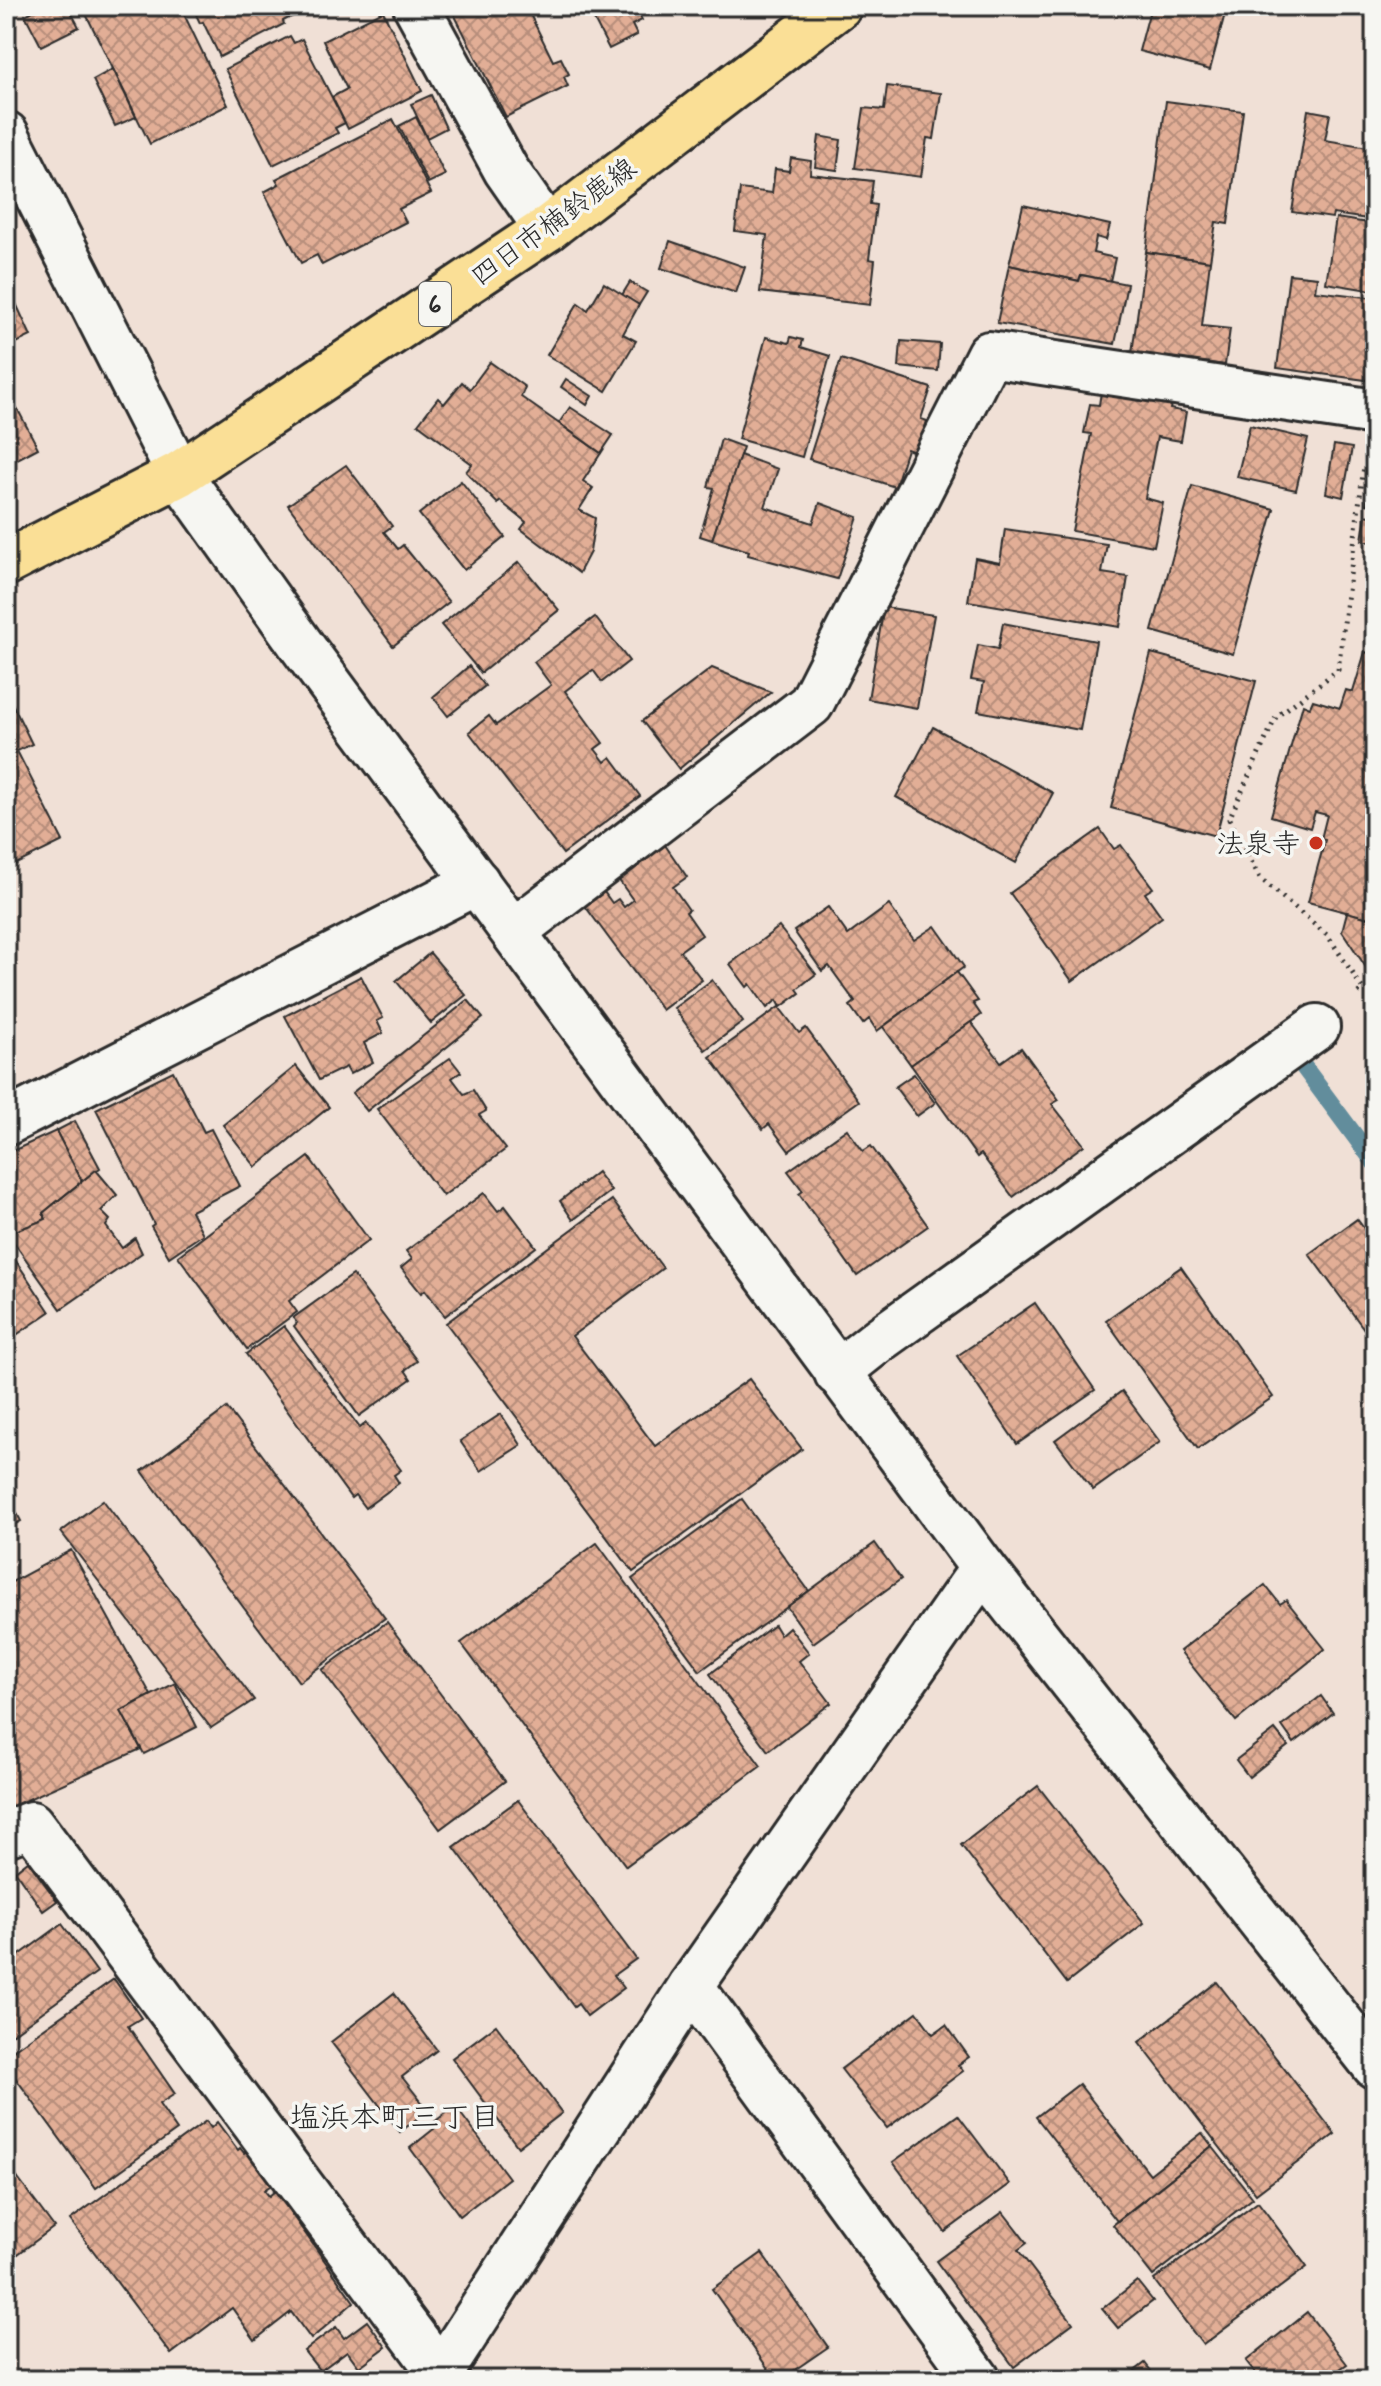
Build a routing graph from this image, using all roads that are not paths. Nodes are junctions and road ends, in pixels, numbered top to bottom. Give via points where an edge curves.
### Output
1 (416, 6) edge
2 (839, 6) edge
3 (6, 134) edge
4 (547, 229) junction
5 (1373, 411) edge
6 (179, 474) junction
7 (6, 563) edge
8 (477, 882) junction
9 (514, 931) junction
10 (1317, 1027) road end
11 (6, 1123) edge
12 (837, 1373) junction
13 (983, 1568) junction
14 (6, 1834) edge
15 (691, 1986) junction
16 (1375, 2066) edge
17 (441, 2378) edge
18 (978, 2380) edge

1 - 4 street via 506,170
2 - 4 main road, 四日市楠鈴鹿線 / 6
3 - 6 street
4 - 6 main road, 四日市楠鈴鹿線 / 6
5 - 9 street via 989,354 811,704
6 - 7 main road, 四日市楠鈴鹿線 / 6
6 - 8 street
8 - 9 street
8 - 11 street
9 - 12 street
10 - 12 street
12 - 13 street
13 - 15 street
13 - 16 street
14 - 17 street via 31,1824
15 - 17 street
15 - 18 street

